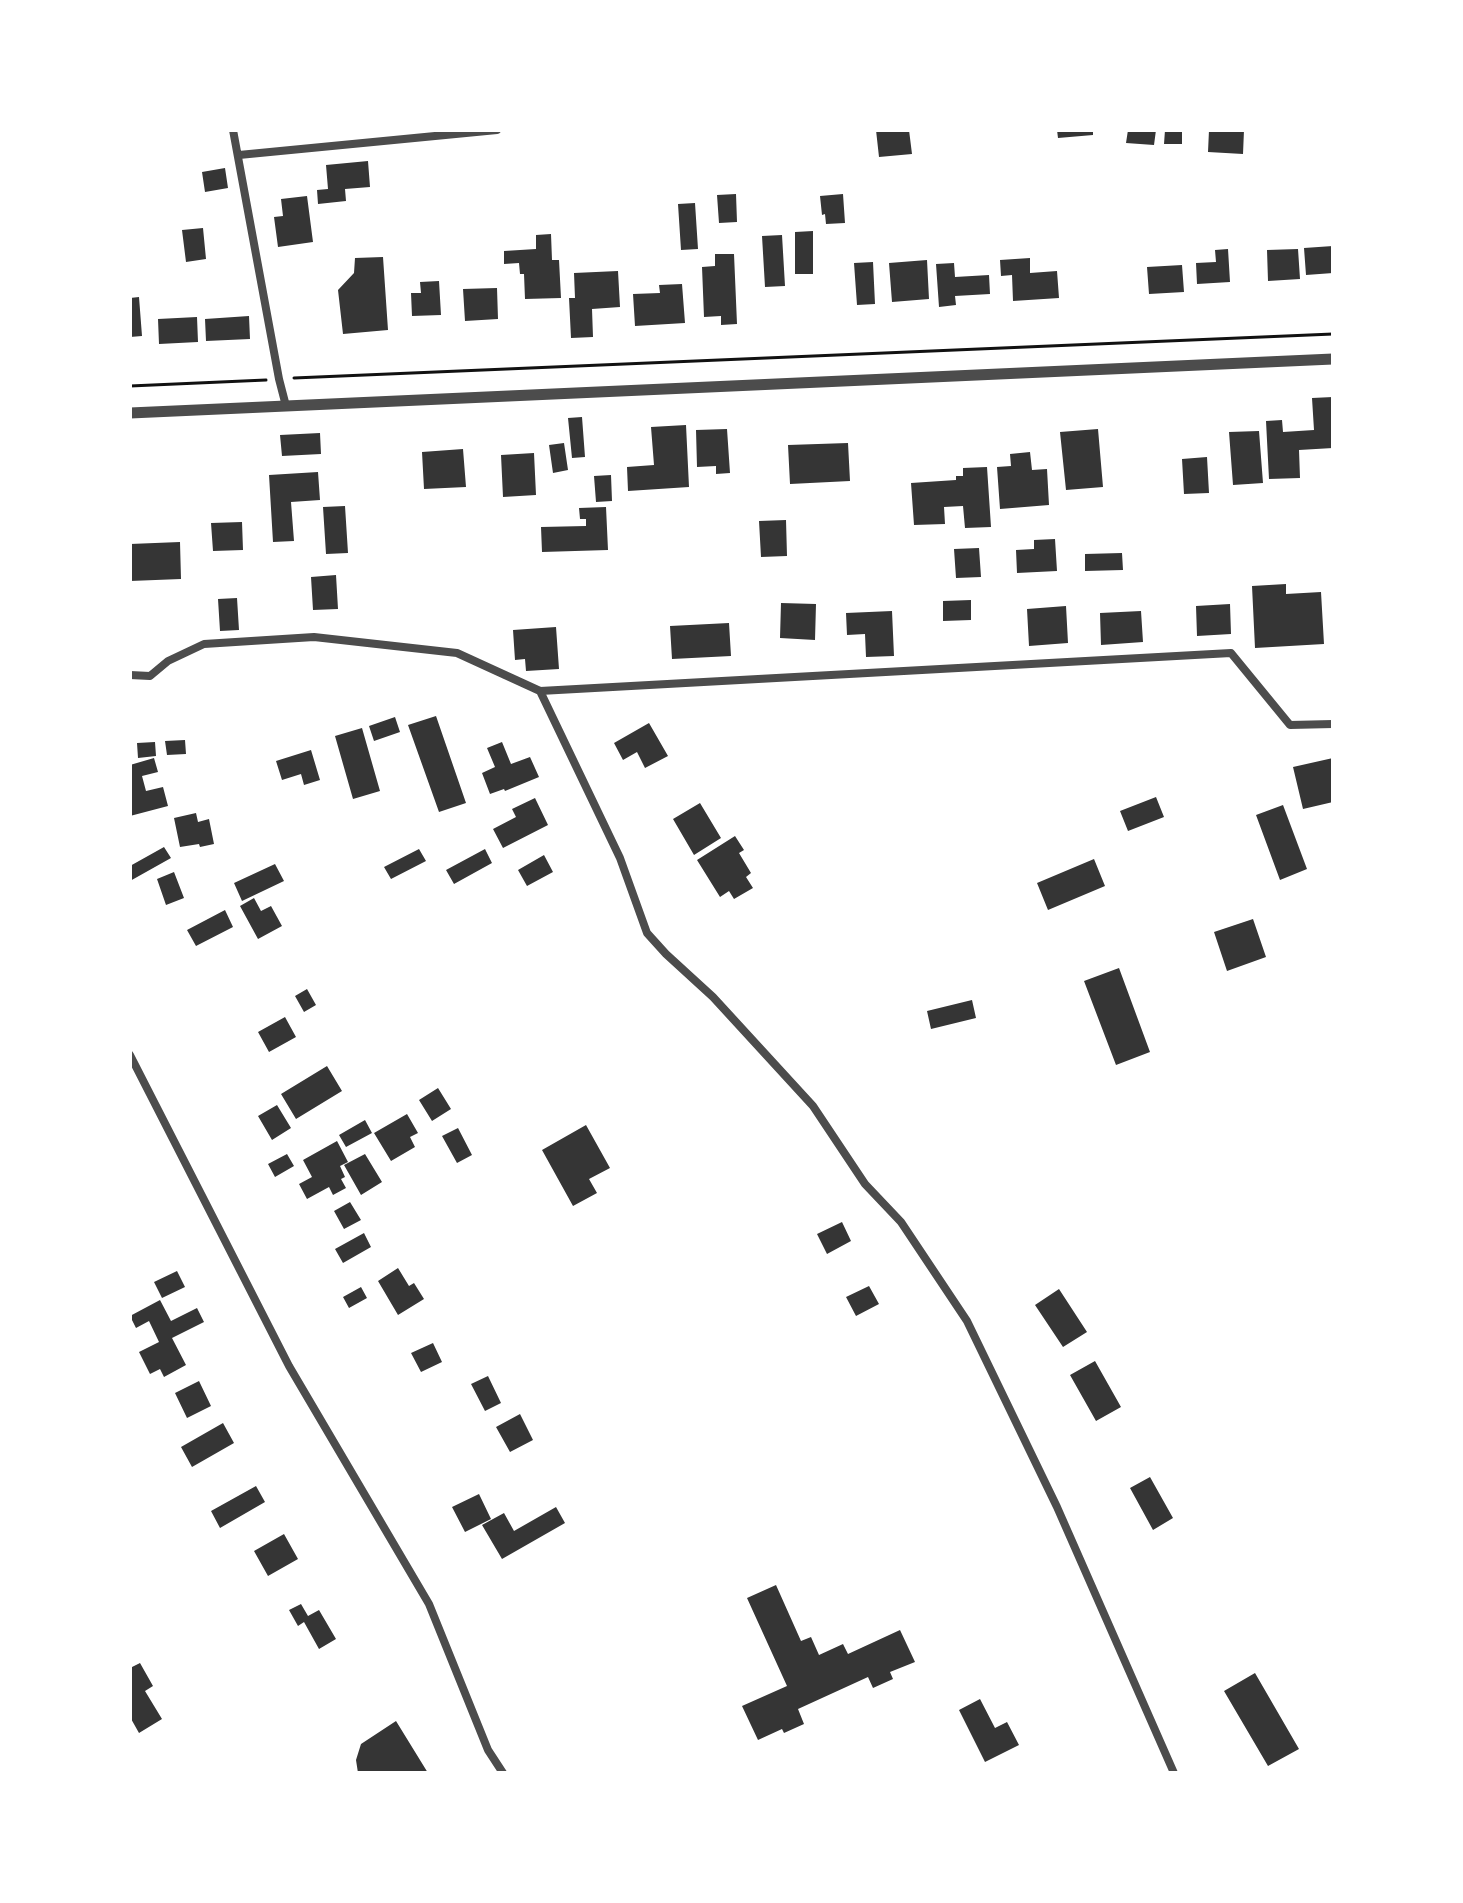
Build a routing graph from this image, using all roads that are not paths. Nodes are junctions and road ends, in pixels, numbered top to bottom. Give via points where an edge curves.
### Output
1 (233, 130) edge
2 (497, 130) edge
3 (239, 155) junction
4 (1333, 359) edge
5 (286, 406) junction
6 (130, 413) edge
7 (130, 675) edge
8 (540, 691) junction
9 (1333, 724) edge
10 (130, 1055) edge
11 (503, 1773) edge
12 (1174, 1773) edge

1 - 3 street
2 - 3 street
3 - 5 street
4 - 5 street
5 - 6 street
7 - 8 street via 150,676 204,644 314,637 457,653
8 - 9 street via 1231,653 1290,725
8 - 12 street via 620,858 647,933 813,1106 967,1321 1057,1507
10 - 11 street via 289,1366 429,1604 488,1750

